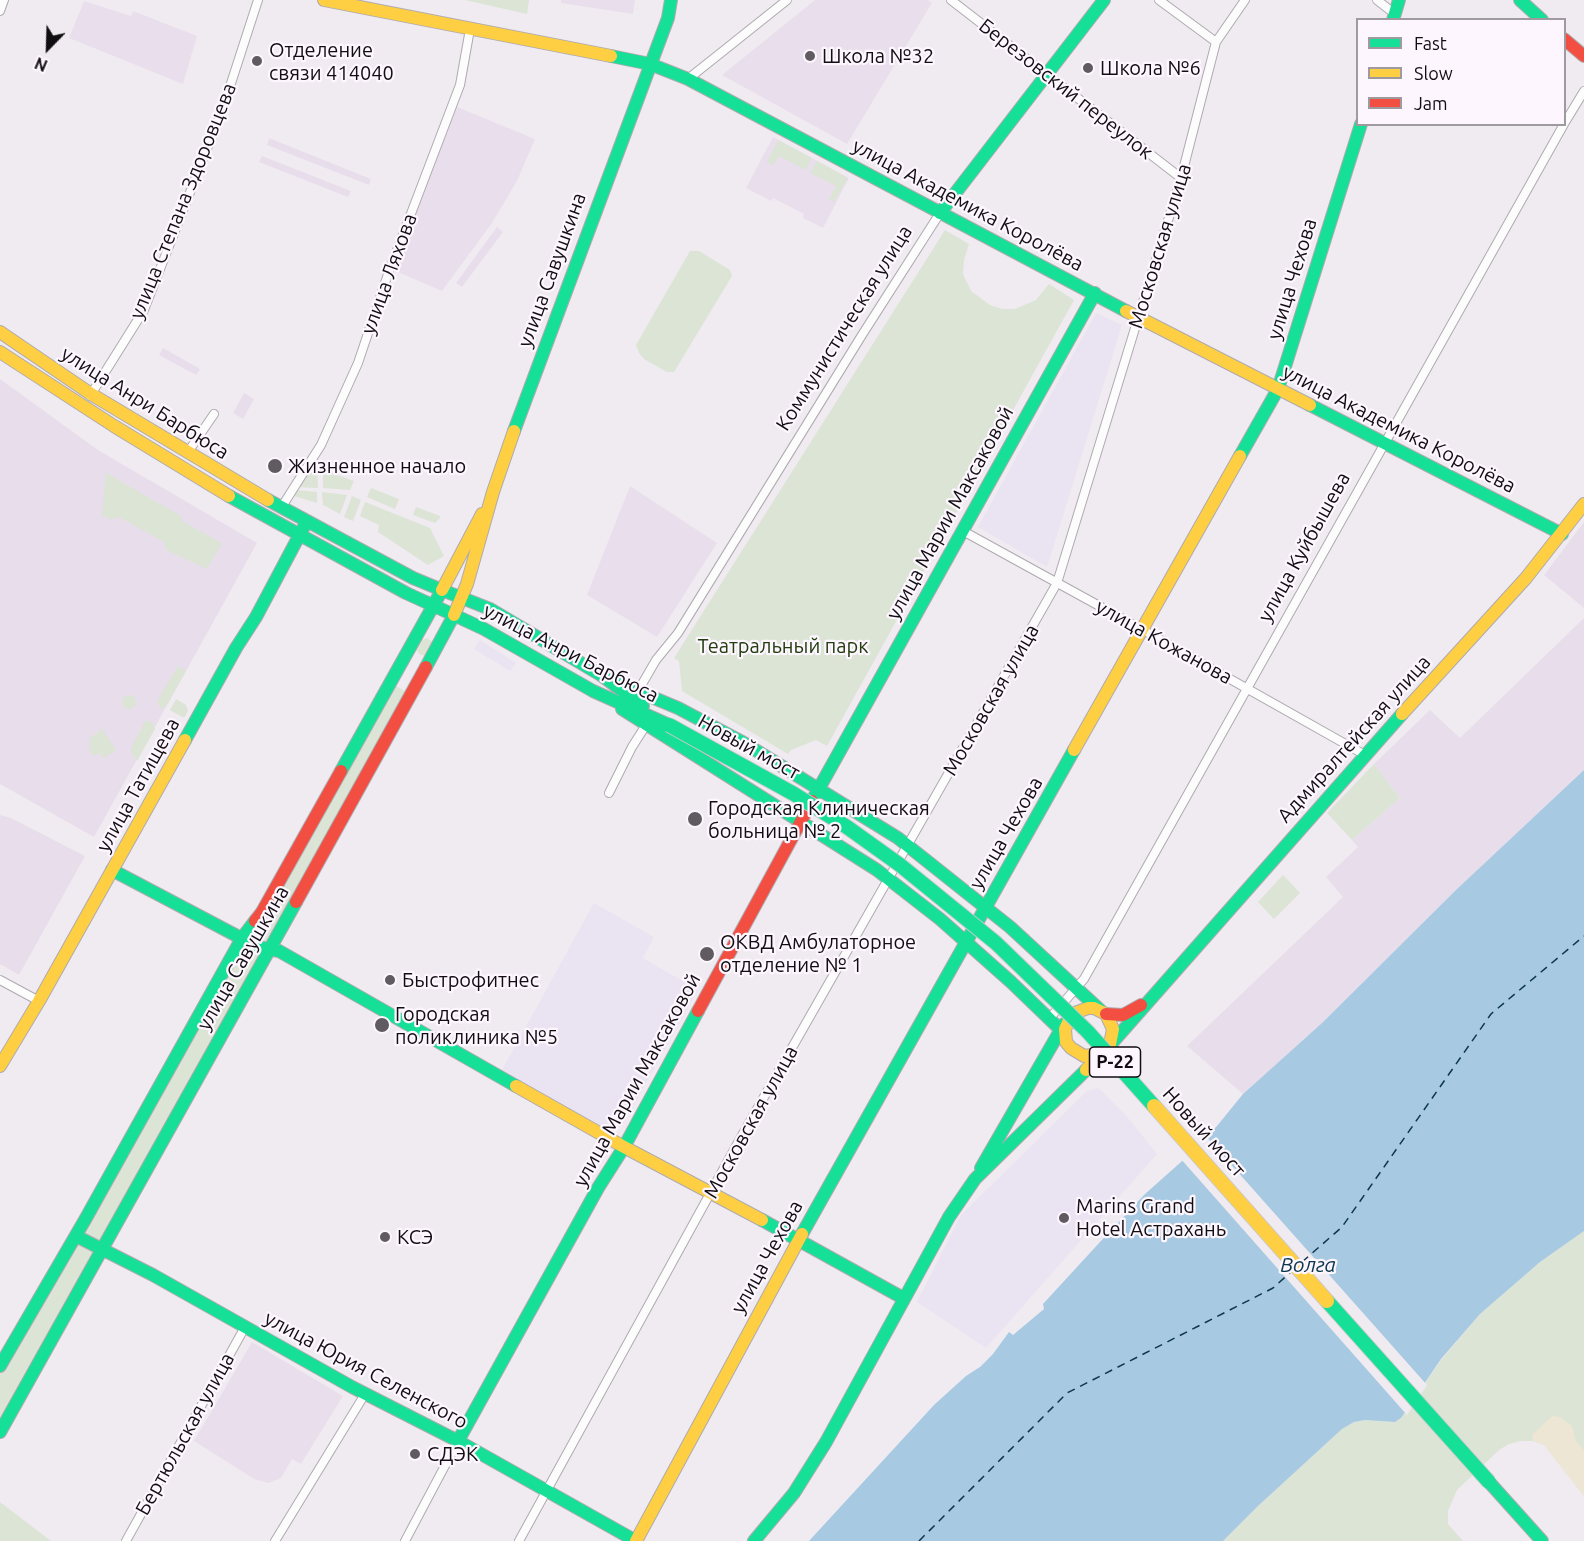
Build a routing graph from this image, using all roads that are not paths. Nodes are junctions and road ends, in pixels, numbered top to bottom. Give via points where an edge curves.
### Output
1 (4, 0) edge
2 (258, 0) edge
3 (324, 0) edge
4 (670, 0) edge
5 (787, 0) edge
6 (951, 0) edge
7 (1104, 0) edge
8 (1159, 0) edge
9 (1245, 0) edge
10 (1377, 0) edge
11 (1399, 0) edge
12 (1520, 0) edge
13 (0, 11) edge
14 (1394, 17) edge
15 (1540, 18) edge
16 (470, 30) junction
17 (1566, 41) edge
18 (1216, 42) junction
19 (1584, 56) edge
20 (650, 63) junction
21 (1048, 73) junction
22 (688, 79) junction
23 (1584, 91) edge
24 (1566, 121) edge
25 (1359, 126) edge
26 (1563, 126) edge
27 (1181, 178) junction
28 (940, 213) junction
29 (1095, 293) junction
30 (1138, 318) junction
31 (0, 332) edge
32 (0, 352) edge
33 (1278, 389) junction
34 (92, 394) junction
35 (83, 407) junction
36 (213, 414) dead end
37 (1384, 443) junction
38 (188, 452) junction
39 (493, 492) junction
40 (1584, 504) edge
41 (281, 508) junction
42 (307, 521) junction
43 (963, 531) junction
44 (1562, 534) junction
45 (299, 536) junction
46 (1057, 583) junction
47 (442, 590) junction
48 (462, 597) junction
49 (434, 606) junction
50 (454, 615) junction
51 (1143, 630) junction
52 (601, 675) junction
53 (389, 682) junction
54 (1248, 689) junction
55 (594, 691) junction
56 (638, 691) junction
57 (412, 695) junction
58 (646, 725) junction
59 (669, 725) junction
60 (1365, 755) junction
61 (819, 788) junction
62 (609, 793) dead end
63 (802, 823) junction
64 (908, 846) junction
65 (112, 870) junction
66 (888, 880) junction
67 (986, 907) junction
68 (242, 938) junction
69 (966, 943) junction
70 (269, 950) junction
71 (0, 980) edge
72 (1077, 989) junction
73 (1152, 997) junction
74 (39, 1001) junction
75 (1103, 1012) junction
76 (1049, 1019) junction
77 (1064, 1027) junction
78 (1108, 1047) junction
79 (0, 1066) edge
80 (624, 1147) junction
81 (975, 1179) junction
82 (712, 1192) junction
83 (76, 1236) junction
84 (799, 1239) junction
85 (103, 1250) junction
86 (903, 1298) junction
87 (245, 1327) junction
88 (0, 1366) edge
89 (365, 1394) junction
90 (0, 1432) edge
91 (458, 1441) junction
92 (546, 1491) junction
93 (126, 1541) edge
94 (275, 1541) edge
95 (405, 1541) edge
96 (519, 1541) edge
97 (636, 1541) edge
98 (754, 1541) edge
99 (1542, 1541) edge

1 - 13 street
2 - 34 street, улица Степана Здоровцева via 223,108 144,310
3 - 16 main road, улица Академика Королёва
4 - 20 main road, улица Савушкина via 668,18
5 - 22 street
6 - 21 street, Березовский переулок
7 - 21 main road, Коммунистическая улица
8 - 18 street
9 - 18 street, Московская улица
10 - 14 street
11 - 14 main road
12 - 15 main road
16 - 20 main road, улица Академика Королёва
16 - 41 street, улица Ляхова via 460,86 358,363 321,445
17 - 19 main road
18 - 27 street, Московская улица
20 - 22 main road, улица Академика Королёва
20 - 39 main road, улица Савушкина
21 - 27 street, Березовский переулок
21 - 28 main road, Коммунистическая улица
22 - 28 main road, улица Академика Королёва
23 - 24 street, улица Куйбышева
25 - 33 main road, улица Чехова
26 - 37 street, улица Куйбышева
27 - 30 street, Московская улица
28 - 29 main road, улица Академика Королёва
28 - 56 street, Коммунистическая улица
29 - 30 main road, улица Академика Королёва
29 - 43 main road, улица Марии Максаковой
30 - 33 main road, улица Академика Королёва
30 - 46 street, Московская улица
31 - 34 main road, улица Анри Барбюса
32 - 35 main road, улица Анри Барбюса
33 - 37 main road, улица Академика Королёва
33 - 51 main road, улица Чехова
34 - 35 street, улица Степана Здоровцева
34 - 38 main road, улица Анри Барбюса
35 - 45 main road, улица Анри Барбюса
36 - 38 street
37 - 44 main road, улица Академика Королёва
37 - 54 street, улица Куйбышева
38 - 41 main road, улица Анри Барбюса
39 - 47 main road, улица Савушкина
39 - 48 main road, улица Савушкина
40 - 44 main road, Адмиралтейская улица
41 - 42 main road, улица Анри Барбюса
42 - 45 main road, улица Татищева
42 - 47 main road, улица Анри Барбюса
43 - 46 street, улица Кожанова
43 - 61 main road, улица Марии Максаковой
44 - 60 main road, Адмиралтейская улица
45 - 49 main road, улица Анри Барбюса
45 - 65 main road, улица Татищева
46 - 51 street, улица Кожанова
46 - 64 street, Московская улица
47 - 48 main road, улица Анри Барбюса
47 - 49 main road, улица Савушкина
48 - 50 main road, улица Савушкина
48 - 52 main road, улица Анри Барбюса via 490,609
49 - 50 main road, улица Анри Барбюса
49 - 53 main road, улица Савушкина
50 - 55 main road, улица Анри Барбюса
50 - 57 main road, улица Савушкина
51 - 54 street, улица Кожанова
51 - 67 main road, улица Чехова
52 - 56 main road
52 - 59 main road, улица Анри Барбюса
53 - 57 main road
53 - 68 main road, улица Савушкина via 262,912
54 - 60 street, улица Кожанова
54 - 72 street, улица Куйбышева
55 - 58 main road
55 - 59 main road, улица Анри Барбюса
56 - 61 main road via 744,743
57 - 70 main road, улица Савушкина
58 - 62 street
58 - 63 main road
59 - 99 main road, Новый мост / Р-22, bridge via 847,827 996,943 1088,1032
60 - 73 main road, Адмиралтейская улица
61 - 63 main road, улица Марии Максаковой
61 - 64 main road
63 - 66 main road
63 - 80 main road, улица Марии Максаковой
64 - 66 street, Московская улица
64 - 67 main road
65 - 68 main road
65 - 74 main road, улица Татищева
66 - 69 main road
66 - 82 street, Московская улица
67 - 69 main road, улица Чехова
67 - 72 main road
68 - 70 main road
68 - 83 main road, улица Савушкина
69 - 76 main road
69 - 84 main road, улица Чехова
70 - 80 main road via 279,951
70 - 85 main road, улица Савушкина
71 - 74 street
72 - 75 main road
72 - 76 street, улица Куйбышева
73 - 75 main road via 1123,1015
73 - 78 main road, Адмиралтейская улица
74 - 79 main road, улица Татищева
75 - 77 main road via 1081,1009
75 - 78 main road via 1113,1029
76 - 77 main road
77 - 78 main road via 1066,1042 1076,1053 1091,1056
77 - 81 main road
78 - 81 main road, Адмиралтейская улица
80 - 82 main road
80 - 91 main road, улица Марии Максаковой
81 - 86 main road
82 - 84 main road
82 - 92 street, Московская улица
83 - 85 main road, улица Юрия Селенского
83 - 88 main road, улица Савушкина
84 - 86 main road
84 - 97 main road, улица Чехова
85 - 87 main road, улица Юрия Селенского
85 - 90 main road, улица Савушкина
86 - 98 main road via 826,1442 794,1493
87 - 89 main road, улица Юрия Селенского
87 - 93 street, Бертюльская улица
89 - 91 main road, улица Юрия Селенского
89 - 94 street
91 - 92 main road, улица Юрия Селенского
91 - 95 street, улица Марии Максаковой
92 - 96 street, Московская улица
92 - 97 main road, улица Юрия Селенского

